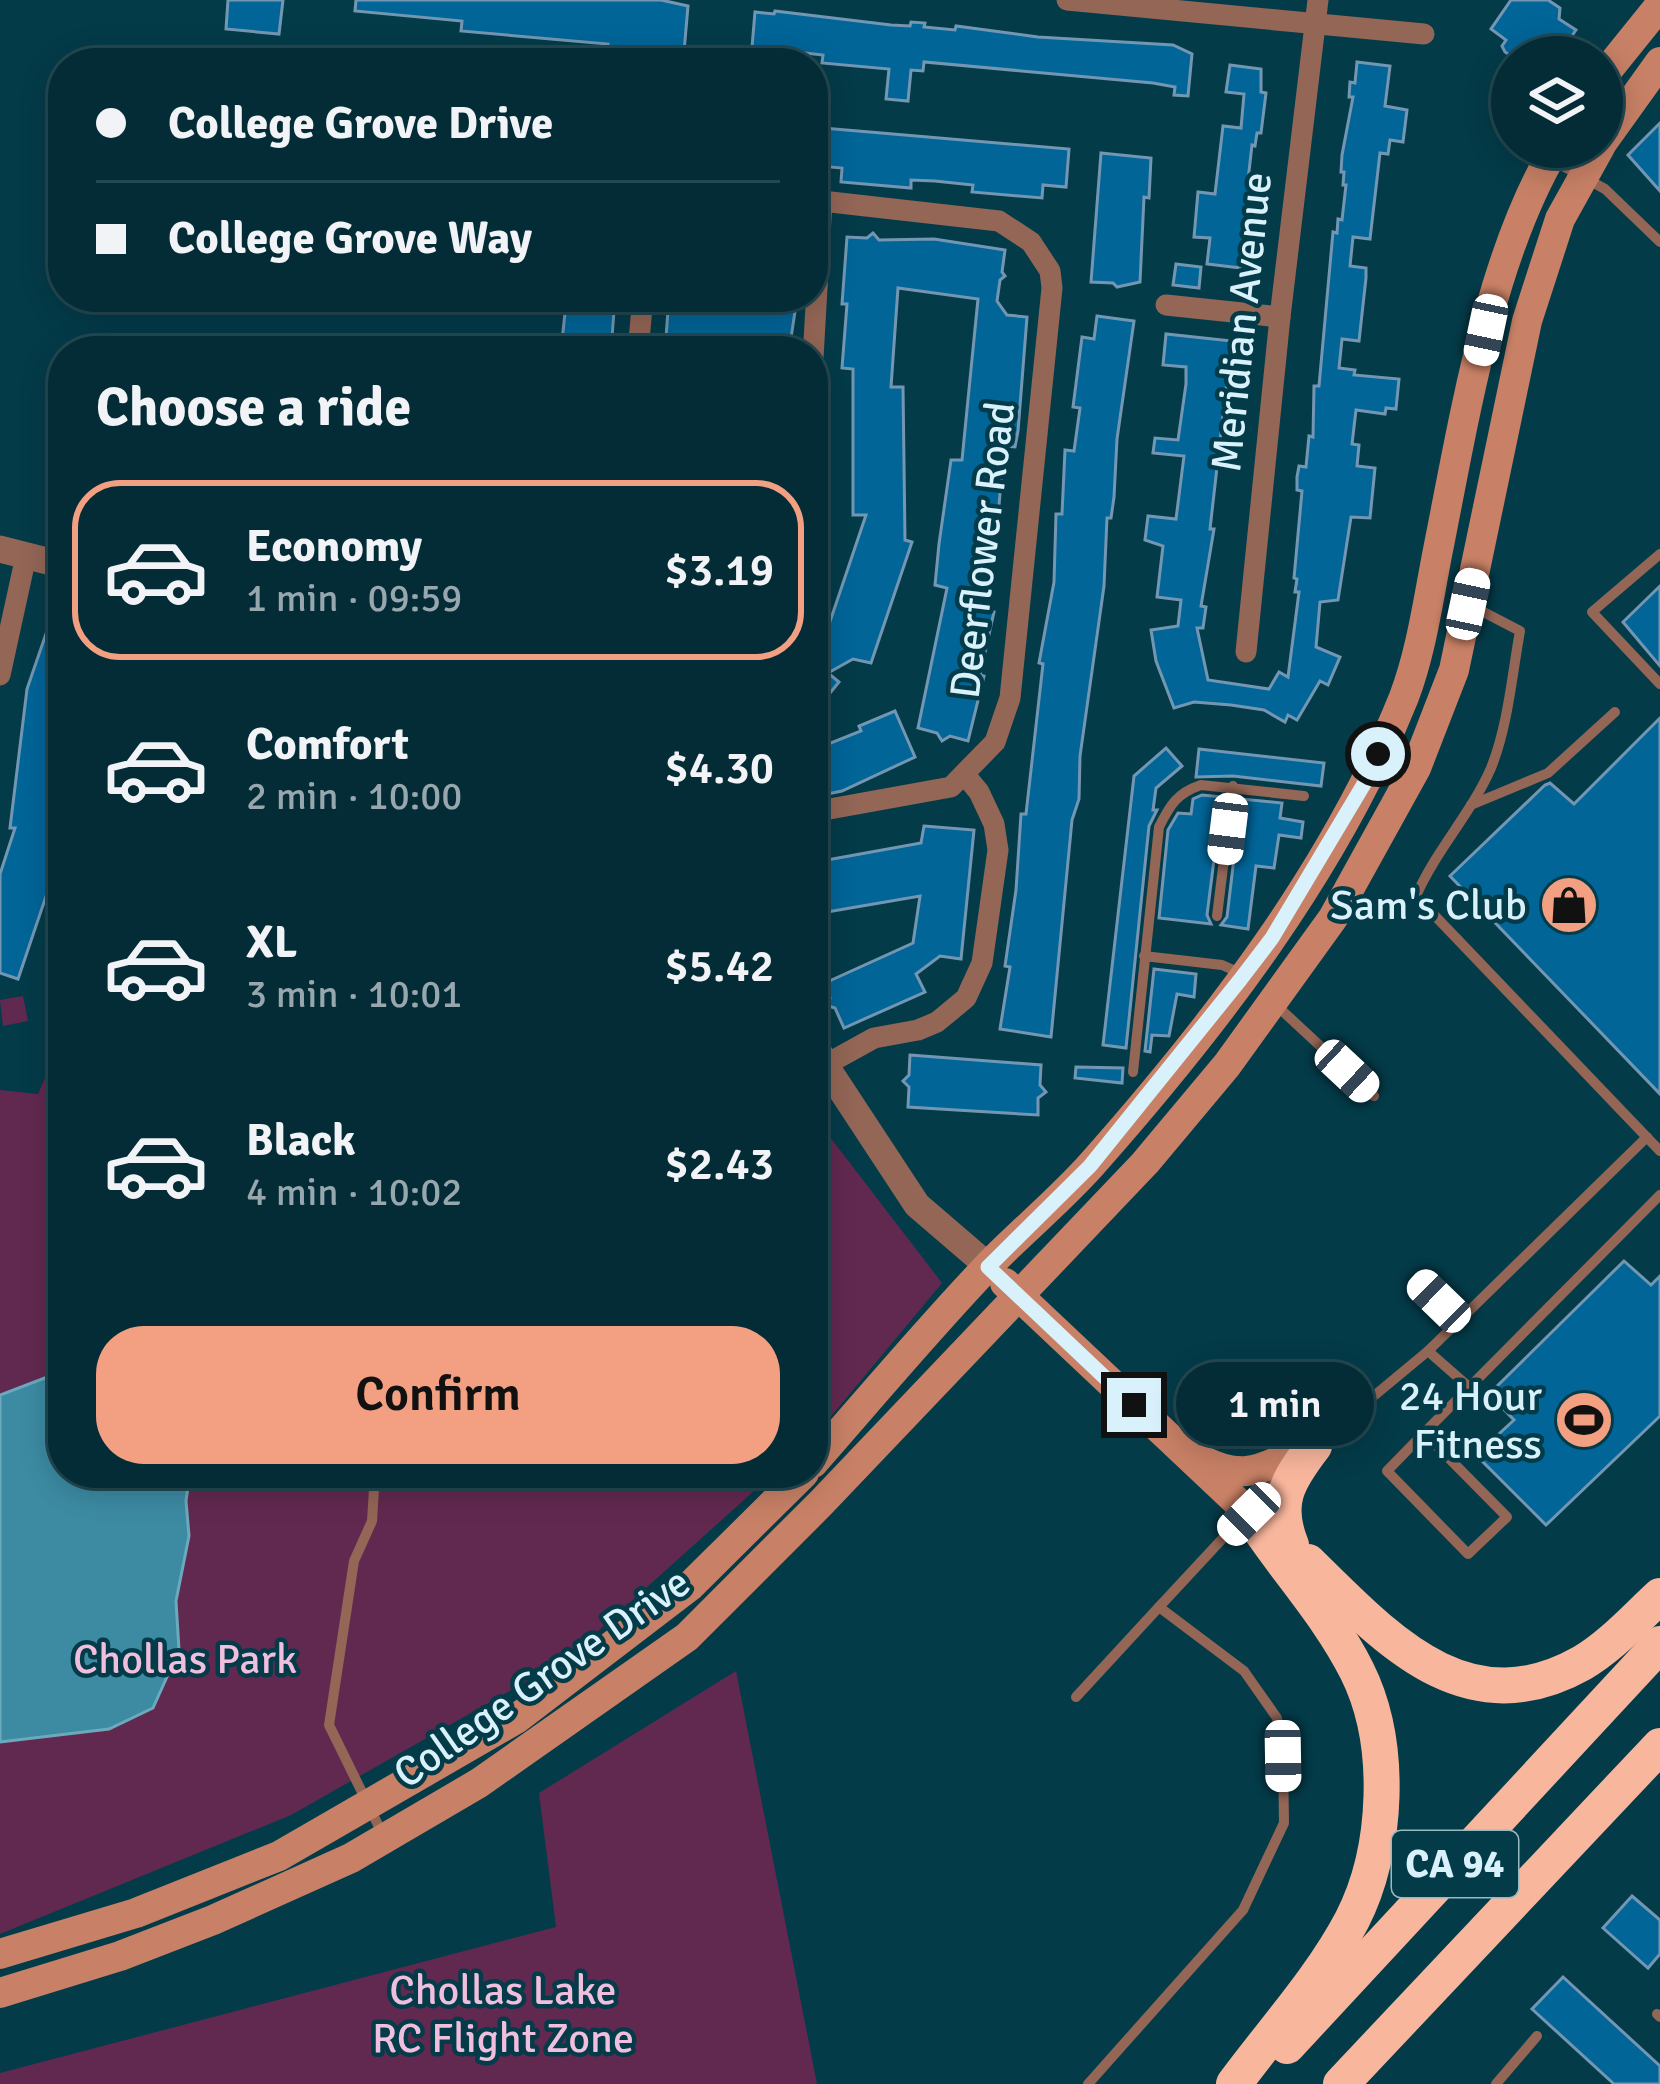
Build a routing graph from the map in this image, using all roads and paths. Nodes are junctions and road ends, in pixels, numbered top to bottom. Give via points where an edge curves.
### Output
1 (1067, 0) edge
2 (1318, 0) edge
3 (1095, 1) edge
4 (1656, 4) edge
5 (1316, 24) junction
6 (1424, 34) dead end
7 (1623, 49) edge
8 (1660, 62) edge
9 (1623, 114) edge
10 (1547, 168) edge
11 (1571, 168) edge
12 (1587, 168) edge
13 (1582, 177) junction
14 (828, 201) edge
15 (1660, 242) edge
16 (1166, 305) dead end
17 (1280, 317) junction
18 (13, 553) edge
19 (1660, 554) edge
20 (48, 561) edge
21 (1468, 604) junction
22 (1246, 652) dead end
23 (0, 674) edge
24 (1660, 684) edge
25 (1615, 712) dead end
26 (965, 775) junction
27 (1233, 786) junction
28 (1304, 796) dead end
29 (1471, 805) junction
30 (828, 809) edge
31 (1316, 864) junction
32 (1217, 916) dead end
33 (1144, 956) junction
34 (1244, 974) junction
35 (1273, 1002) junction
36 (828, 1050) edge
37 (828, 1066) edge
38 (1133, 1072) dead end
39 (1374, 1096) dead end
40 (1183, 1118) junction
41 (1647, 1137) junction
42 (1660, 1151) edge
43 (1660, 1195) edge
44 (988, 1267) junction
45 (1419, 1282) dead end
46 (1018, 1295) junction
47 (1460, 1321) junction
48 (1429, 1351) junction
49 (1469, 1388) junction
50 (1424, 1432) junction
51 (828, 1446) edge
52 (1314, 1446) junction
53 (1180, 1449) junction
54 (374, 1488) edge
55 (789, 1488) edge
56 (1249, 1514) junction
57 (1291, 1545) junction
58 (1660, 1596) edge
59 (1159, 1607) junction
60 (1660, 1644) edge
61 (1076, 1697) dead end
62 (1660, 1746) edge
63 (366, 1805) junction
64 (385, 1838) junction
65 (0, 1954) edge
66 (0, 1993) edge
67 (1538, 2036) dead end
68 (1088, 2084) edge
69 (1234, 2084) edge
70 (1251, 2084) edge
71 (1341, 2084) edge
72 (1496, 2084) edge

1 - 3 street
2 - 5 street, Meridian Avenue
3 - 5 street
4 - 7 main road
5 - 6 street
5 - 17 street, Meridian Avenue
8 - 9 main road, College Grove Drive
10 - 31 main road via 1495,287 1406,693
11 - 13 lane
12 - 13 main road, College Grove Drive
13 - 15 lane via 1606,189
13 - 21 main road, College Grove Drive via 1527,320
14 - 26 street, Deerflower Road via 999,220 1031,242 1050,272 1010,698 995,742
16 - 17 street
17 - 22 street, Meridian Avenue
18 - 20 street
18 - 23 street
19 - 24 lane via 1592,612
21 - 29 lane via 1520,631 1497,751
21 - 35 main road, College Grove Drive via 1454,670 1416,768 1334,918
25 - 29 lane via 1548,773
26 - 30 street via 952,787
26 - 36 street via 980,792 998,850 982,963 966,998 918,1030
27 - 28 lane
27 - 32 lane
27 - 33 lane via 1201,785 1171,802 1160,827
29 - 41 lane via 1416,896
31 - 34 main road
31 - 35 main road via 1316,900 1272,971
33 - 34 lane
33 - 38 lane
34 - 40 main road via 1246,1006 1198,1074
34 - 44 main road via 1090,1166
35 - 39 lane
35 - 40 main road, College Grove Drive
37 - 44 street via 917,1205
40 - 46 main road, College Grove Drive
41 - 42 lane
41 - 47 lane
43 - 49 lane
44 - 46 main road
44 - 51 main road
45 - 47 lane
46 - 53 main road
46 - 64 main road, College Grove Drive via 687,1637 479,1783
47 - 48 lane
48 - 49 lane
48 - 52 lane
49 - 50 lane
50 - 50 lane via 1507,1517 1468,1554 1387,1471
52 - 53 main road via 1247,1475
52 - 56 lane
52 - 57 highway via 1282,1506
53 - 56 main road
54 - 63 lane via 372,1521 354,1561 329,1726
55 - 63 main road, College Grove Drive via 690,1586 534,1706
56 - 57 highway
56 - 59 lane
56 - 69 highway via 1315,1599 1360,1676 1373,1719 1380,1804 1352,1920
57 - 58 highway via 1393,1644 1448,1675 1479,1682 1530,1680 1581,1663
59 - 61 lane
59 - 68 lane via 1244,1671 1277,1718 1284,1823 1243,1910
60 - 70 highway, CA 94
62 - 71 highway, CA 94
63 - 64 lane
63 - 65 main road, College Grove Drive via 279,1856 136,1913
64 - 66 main road, College Grove Drive via 213,1920
67 - 72 lane

